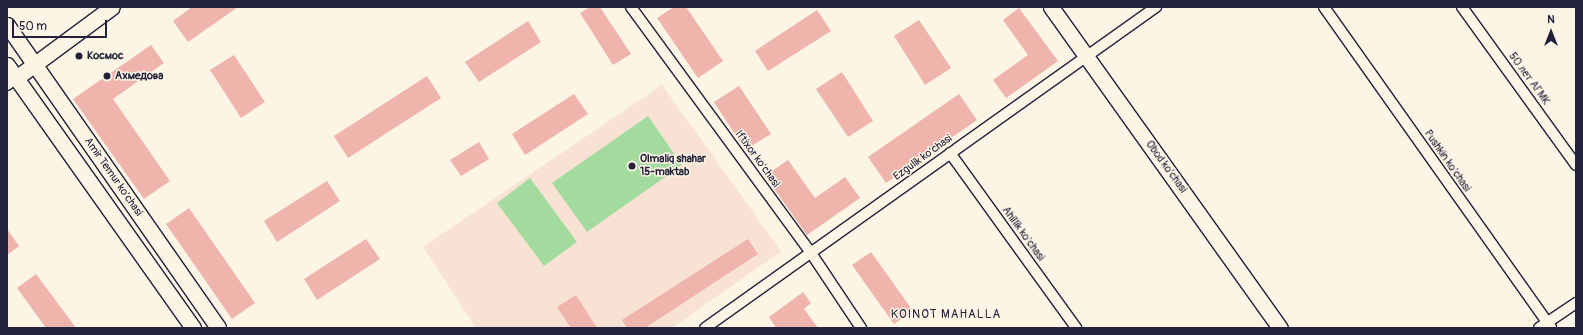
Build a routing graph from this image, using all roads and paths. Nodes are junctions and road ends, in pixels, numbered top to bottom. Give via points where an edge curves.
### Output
1 (112, 7) edge
2 (631, 7) edge
3 (1051, 7) edge
4 (1156, 7) edge
5 (1324, 7) edge
6 (1462, 7) edge
7 (7, 26) edge
8 (1086, 56) junction
9 (7, 65) edge
10 (34, 65) junction
11 (12, 82) edge
12 (950, 153) junction
13 (1576, 165) edge
14 (811, 253) junction
15 (1576, 304) edge
16 (1546, 326) edge
17 (193, 328) edge
18 (218, 328) edge
19 (705, 328) edge
20 (861, 328) edge
21 (1076, 328) edge
22 (1280, 328) edge

1 - 10 main road
2 - 14 street, Iftixor ko'chasi
3 - 8 main road, Obod ko'chasi
4 - 8 street, Ezgulik ko'chasi
5 - 16 street, Pushkin ko'chasi
6 - 13 street, 50 лет АГМК
7 - 10 main road, Amir Temur ko'chasi
8 - 12 street, Ezgulik ko'chasi
8 - 22 main road, Obod ko'chasi
9 - 11 main road, Amir Temur ko'chasi
10 - 11 main road
10 - 18 main road, Amir Temur ko'chasi
11 - 17 main road, Amir Temur ko'chasi
12 - 14 street, Ezgulik ko'chasi
12 - 21 street, Ahillik ko'chasi
14 - 19 street, Ezgulik ko'chasi
14 - 20 street, Iftixor ko'chasi
15 - 16 street

